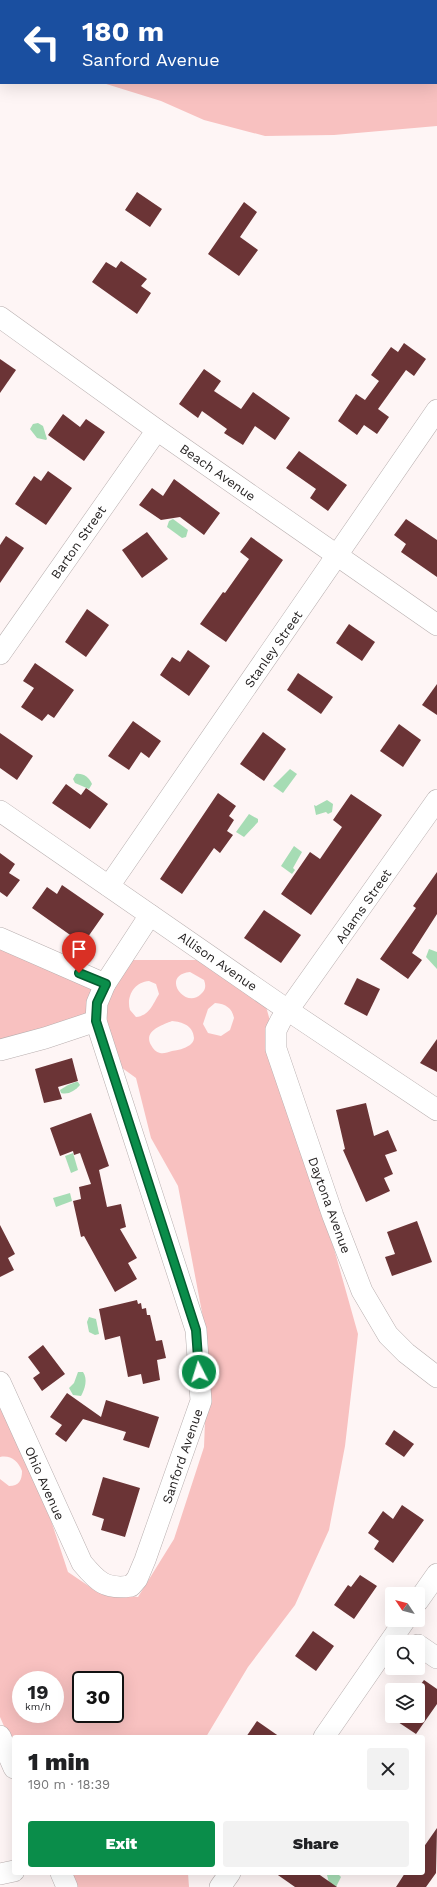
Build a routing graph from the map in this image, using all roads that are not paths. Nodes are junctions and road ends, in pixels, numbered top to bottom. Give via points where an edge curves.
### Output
1 (0, 317) edge
2 (437, 410) edge
3 (157, 430) junction
4 (338, 556) junction
5 (437, 625) edge
6 (0, 654) edge
7 (437, 800) edge
8 (0, 811) edge
9 (110, 886) junction
10 (150, 915) junction
11 (0, 938) edge
12 (106, 984) junction
13 (289, 1011) junction
14 (96, 1021) junction
15 (0, 1050) edge
16 (437, 1110) edge
17 (437, 1377) edge
18 (0, 1382) edge
19 (437, 1574) edge
20 (96, 1580) joint
21 (425, 1591) edge
22 (406, 1631) edge
23 (425, 1649) edge
24 (437, 1658) edge
25 (326, 1735) edge
26 (0, 1736) edge
27 (12, 1763) edge
28 (12, 1871) edge
29 (0, 1874) edge
30 (62, 1875) edge
31 (229, 1875) edge
32 (68, 1887) edge
33 (220, 1887) edge

1 - 3 street, Beach Avenue
2 - 4 street, Stanley Street
3 - 4 street, Beach Avenue
3 - 6 street, Barton Street
4 - 5 street, Beach Avenue
4 - 9 street, Stanley Street
7 - 13 street, Adams Street
8 - 9 street, Allison Avenue
9 - 10 street, Allison Avenue
10 - 12 street
10 - 13 street, Allison Avenue
11 - 12 street
12 - 14 street, Sanford Avenue via 97,1003
13 - 16 street, Allison Avenue
13 - 17 street, Daytona Avenue via 276,1030 276,1049 333,1216 362,1291 388,1335
14 - 15 street
14 - 20 street, Sanford Avenue via 196,1330 202,1401 137,1579 131,1586 122,1588
18 - 20 street, Ohio Avenue via 82,1563
19 - 21 street
22 - 25 street
23 - 24 street
26 - 27 street
28 - 29 street
30 - 32 street
31 - 33 street

